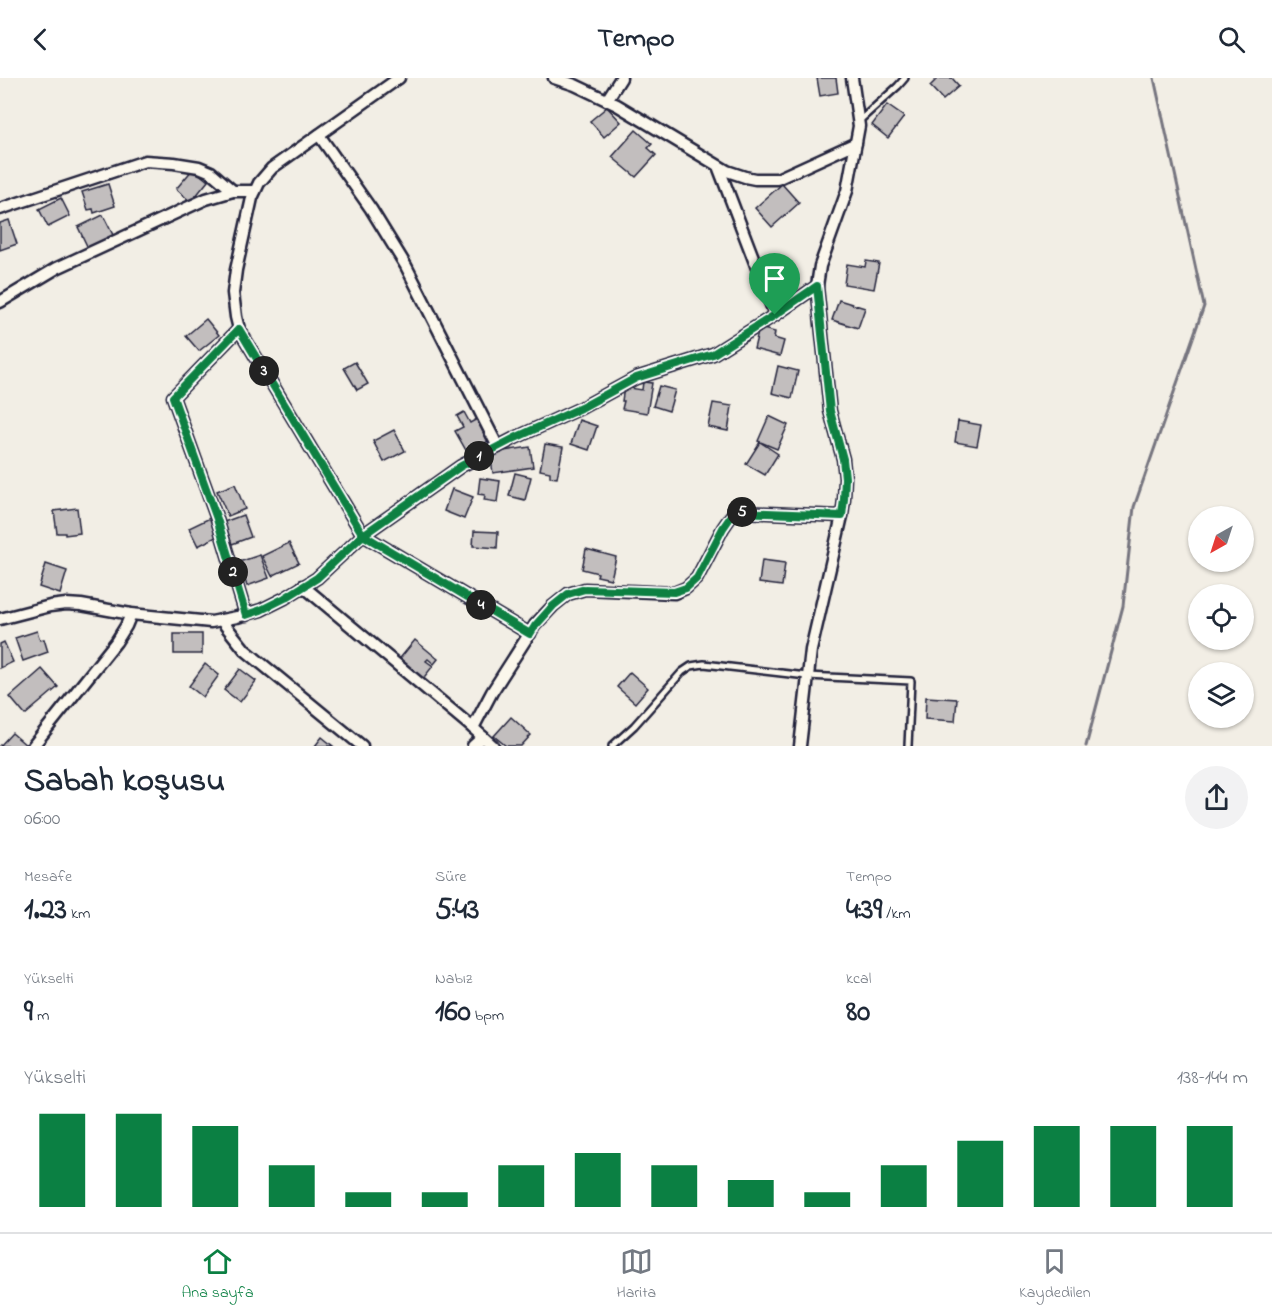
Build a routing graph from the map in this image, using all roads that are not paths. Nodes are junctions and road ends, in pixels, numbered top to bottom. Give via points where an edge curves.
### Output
1 (399, 78) edge
2 (554, 78) edge
3 (621, 78) edge
4 (852, 78) edge
5 (904, 78) edge
6 (607, 100) junction
7 (858, 122) junction
8 (319, 135) junction
9 (856, 143) junction
10 (718, 166) junction
11 (233, 190) junction
12 (255, 190) junction
13 (0, 209) edge
14 (817, 286) junction
15 (0, 302) edge
16 (775, 315) junction
17 (239, 329) junction
18 (498, 447) junction
19 (842, 516) junction
20 (363, 535) junction
21 (303, 586) junction
22 (131, 614) junction
23 (246, 615) junction
24 (0, 619) edge
25 (221, 620) junction
26 (530, 634) junction
27 (807, 676) junction
28 (473, 728) junction
29 (483, 737) junction
30 (33, 746) edge
31 (362, 746) edge
32 (473, 746) edge
33 (493, 746) edge
34 (612, 746) edge
35 (800, 746) edge
36 (908, 746) edge

1 - 8 street
2 - 6 street
3 - 6 street
4 - 7 street
5 - 7 lane
6 - 10 street
7 - 9 street
8 - 12 street via 272,168
8 - 18 street via 406,266
9 - 10 street via 777,179 745,177
9 - 14 street via 847,191 820,266
10 - 16 street
11 - 12 street
11 - 13 street via 199,167 145,161
11 - 15 street via 57,268
12 - 17 street via 234,282
14 - 16 street
14 - 19 street via 830,411 843,459
16 - 18 street via 713,354 636,378
17 - 20 street
17 - 23 street via 173,397
18 - 20 street via 461,466
19 - 26 street via 740,512 732,515 697,578 686,588 674,592 585,589 568,594
19 - 27 street
20 - 21 street
20 - 26 street
21 - 23 street
21 - 28 street
22 - 24 street via 66,604
22 - 25 street
22 - 30 street via 116,642
23 - 25 street
25 - 31 street via 245,650
26 - 28 street
27 - 34 lane via 704,664 691,666
27 - 35 street
27 - 36 lane via 911,681
28 - 29 street
29 - 32 street
29 - 33 street

